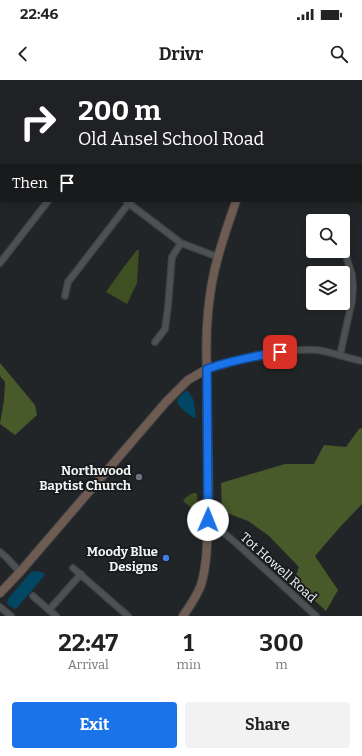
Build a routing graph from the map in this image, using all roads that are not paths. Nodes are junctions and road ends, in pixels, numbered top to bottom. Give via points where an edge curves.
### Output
1 (47, 202) edge
2 (127, 202) edge
3 (236, 202) edge
4 (181, 243) junction
5 (218, 257) junction
6 (347, 258) edge
7 (0, 263) edge
8 (65, 296) dead end
9 (154, 342) dead end
10 (340, 355) junction
11 (362, 361) edge
12 (207, 369) junction
13 (208, 520) junction
14 (0, 552) edge
15 (73, 568) dead end
16 (20, 572) junction
17 (81, 574) junction
18 (0, 593) edge
19 (33, 596) dead end
20 (0, 607) edge
21 (49, 610) junction
22 (11, 616) edge
23 (56, 616) edge
24 (128, 616) edge
25 (183, 616) edge
26 (316, 616) edge

1 - 7 street
2 - 4 street
2 - 8 street via 68,282
3 - 5 street
4 - 5 street
4 - 9 street via 172,257 165,329
5 - 12 street via 210,300
6 - 10 street via 352,275 352,301
10 - 11 street
10 - 12 street via 318,350 280,352
12 - 13 street
12 - 16 street via 188,380 166,402
13 - 25 street via 203,578 198,593
13 - 26 street, Tot Howell Road
14 - 16 street
15 - 17 street
16 - 18 street
17 - 21 street
17 - 24 street
19 - 21 street
20 - 22 street
21 - 23 street

